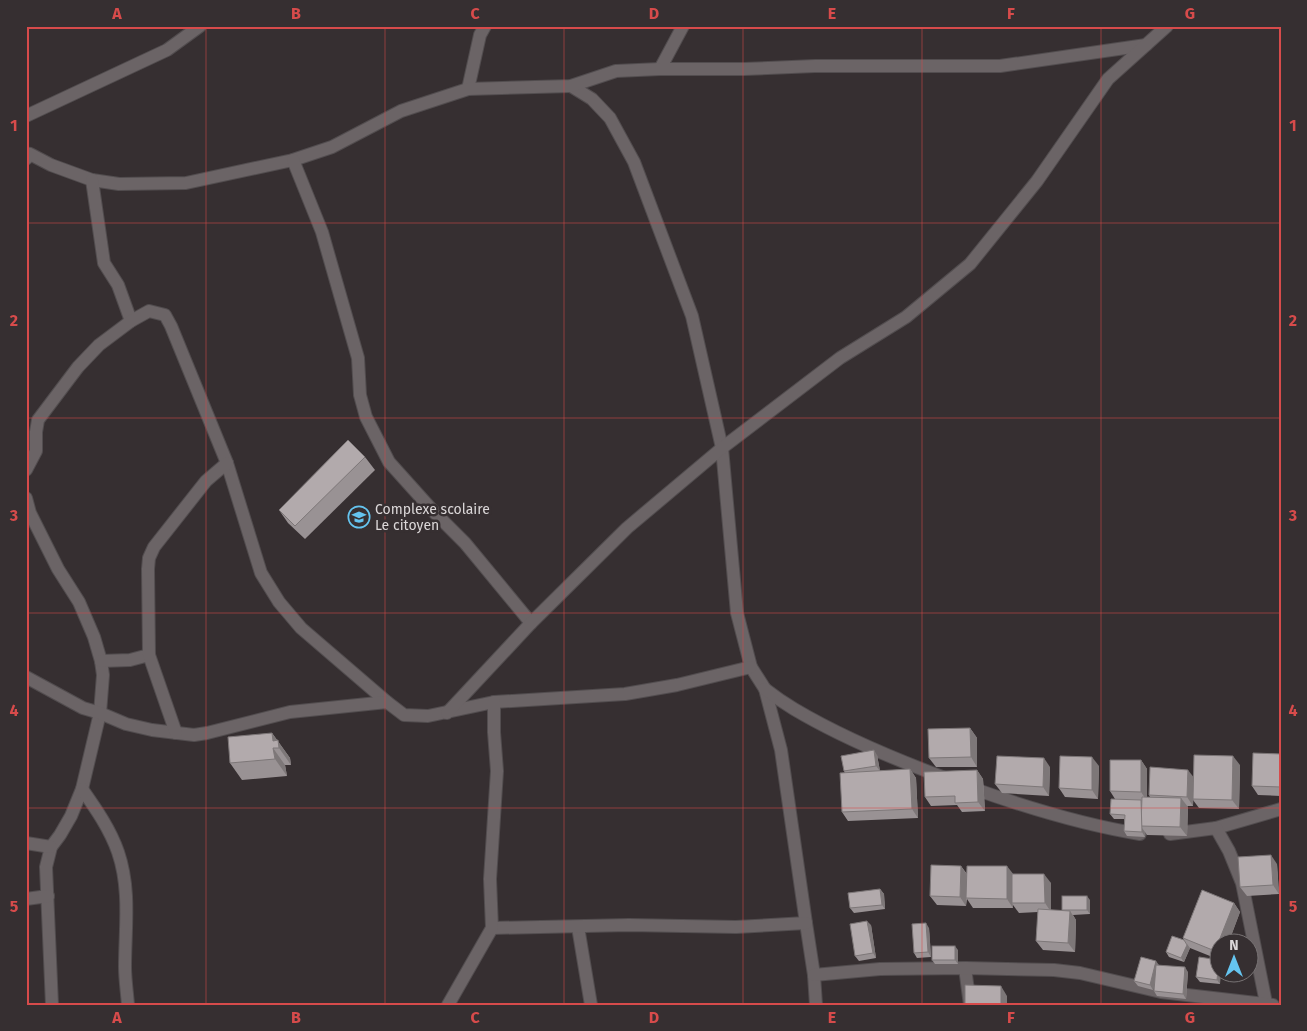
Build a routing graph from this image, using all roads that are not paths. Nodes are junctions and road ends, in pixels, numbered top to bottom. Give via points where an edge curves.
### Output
1 (200, 26) edge
2 (485, 26) edge
3 (683, 26) edge
4 (1166, 26) edge
5 (1146, 45) junction
6 (660, 69) junction
7 (571, 86) junction
8 (468, 89) junction
9 (26, 116) edge
10 (28, 155) edge
11 (292, 160) junction
12 (92, 180) junction
13 (131, 321) junction
14 (722, 448) junction
15 (228, 463) junction
16 (26, 470) edge
17 (26, 498) edge
18 (532, 623) junction
19 (150, 656) junction
20 (101, 661) junction
21 (751, 667) junction
22 (26, 677) edge
23 (764, 690) junction
24 (387, 702) junction
25 (494, 702) junction
26 (100, 713) junction
27 (447, 713) junction
28 (176, 733) junction
29 (82, 789) junction
30 (1281, 809) edge
31 (1216, 828) junction
32 (26, 843) edge
33 (50, 847) junction
34 (48, 896) junction
35 (26, 899) edge
36 (806, 924) junction
37 (578, 927) junction
38 (492, 928) junction
39 (965, 968) junction
40 (814, 975) junction
41 (1269, 1004) edge
42 (52, 1005) edge
43 (128, 1005) edge
44 (448, 1005) edge
45 (591, 1005) edge
46 (816, 1005) edge
47 (970, 1005) edge

1 - 9 street via 167,50
2 - 8 street
3 - 6 street
4 - 5 street
5 - 6 street via 1000,66
5 - 14 street via 1108,79 1037,181 970,264 906,317 840,358
6 - 7 street via 616,71
7 - 8 street
7 - 14 street via 592,99 610,118 634,162 692,316
8 - 11 street via 401,111 332,147
10 - 12 street
11 - 12 street via 186,183 119,184
11 - 18 street via 322,232 340,294 358,358 360,395 366,416 389,462 466,544
12 - 13 street via 104,263 118,285
13 - 15 street via 150,311 165,315
13 - 16 street via 99,345 78,367 38,420 36,451
14 - 18 street via 627,528
14 - 21 street via 737,613
15 - 19 street via 206,481 152,550 148,569
15 - 24 street via 261,573 279,602 301,628
17 - 20 street via 30,513 58,569 80,602
18 - 27 street
19 - 20 street
19 - 28 street
20 - 26 street
21 - 23 street
21 - 25 street via 625,694
22 - 26 street via 83,708
23 - 31 street via 839,734 915,767 997,797 1112,829 1155,834
23 - 36 street via 782,750
24 - 27 street via 404,715
24 - 28 street via 290,712 201,735
25 - 27 street
25 - 38 street via 497,771 490,880
26 - 28 street via 126,724
26 - 29 street
29 - 33 street via 60,836
29 - 43 street via 113,840 124,877
30 - 31 street
31 - 41 street via 1242,883
32 - 33 street
33 - 34 street via 46,867
34 - 35 street
34 - 42 street
36 - 37 street
36 - 40 street
37 - 38 street
37 - 45 street
38 - 44 street
39 - 40 street via 880,969
39 - 41 street via 1080,973 1161,992
39 - 47 street
40 - 46 street

